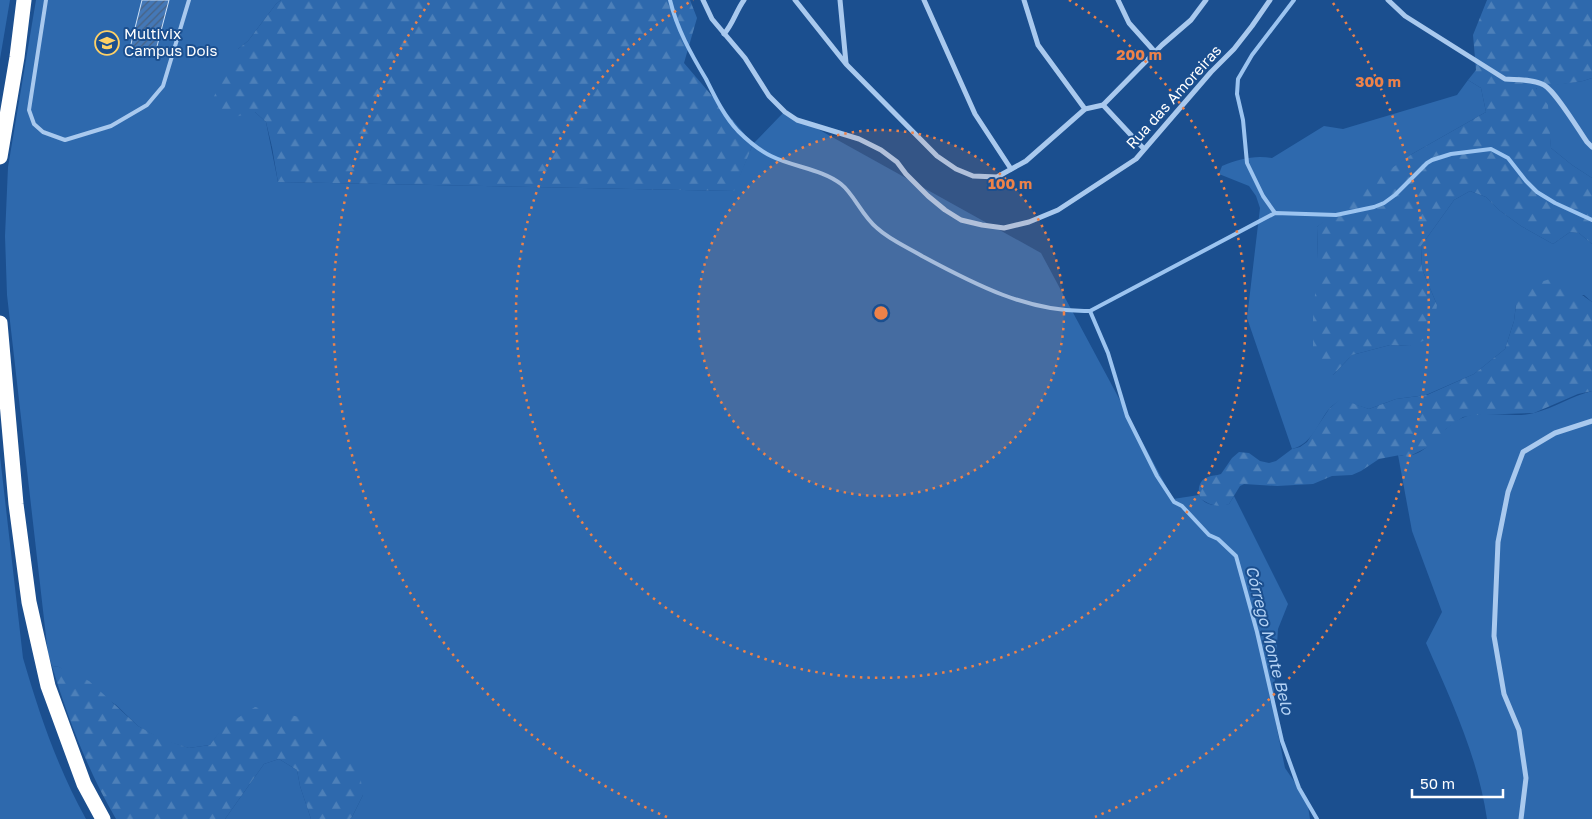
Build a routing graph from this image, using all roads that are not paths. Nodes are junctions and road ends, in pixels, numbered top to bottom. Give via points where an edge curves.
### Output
1 (28, 0) edge
2 (46, 0) edge
3 (189, 0) edge
4 (704, 0) edge
5 (744, 0) edge
6 (795, 0) edge
7 (840, 0) edge
8 (924, 0) edge
9 (1024, 0) edge
10 (1118, 0) edge
11 (1206, 0) edge
12 (1270, 0) edge
13 (1388, 0) edge
14 (22, 7) edge
15 (724, 34) junction
16 (1155, 52) junction
17 (846, 64) junction
18 (1103, 105) junction
19 (1085, 109) junction
20 (1592, 147) edge
21 (1144, 149) junction
22 (0, 157) edge
23 (1011, 169) junction
24 (0, 323) edge
25 (1592, 421) edge
26 (103, 819) edge
27 (1521, 819) edge

1 - 14 highway
2 - 3 lane via 29,110 34,124 43,132 65,140 111,126 147,105 163,86
4 - 15 street, Rua das Amoreiras via 712,19
5 - 15 street
6 - 17 street
7 - 17 street
8 - 23 street via 975,114
9 - 19 street via 1038,45
10 - 16 street via 1129,24
11 - 16 street via 1191,20
12 - 21 street, Rua das Amoreiras via 1234,49
13 - 20 street via 1405,16 1505,80 1525,80 1545,86
14 - 22 highway
15 - 21 street, Rua das Amoreiras via 769,96 785,112 797,120 860,139 881,150 897,162 928,196 961,220 1004,228 1029,222 1058,210 1136,159
16 - 18 street
17 - 23 street via 937,156 956,169 973,176 997,177
18 - 19 street
18 - 21 street
19 - 23 street via 1026,161
24 - 26 highway via 16,504 29,602 48,686 84,784
25 - 27 street via 1555,433 1523,452 1508,492 1498,542 1494,636 1504,694 1519,730 1526,778

